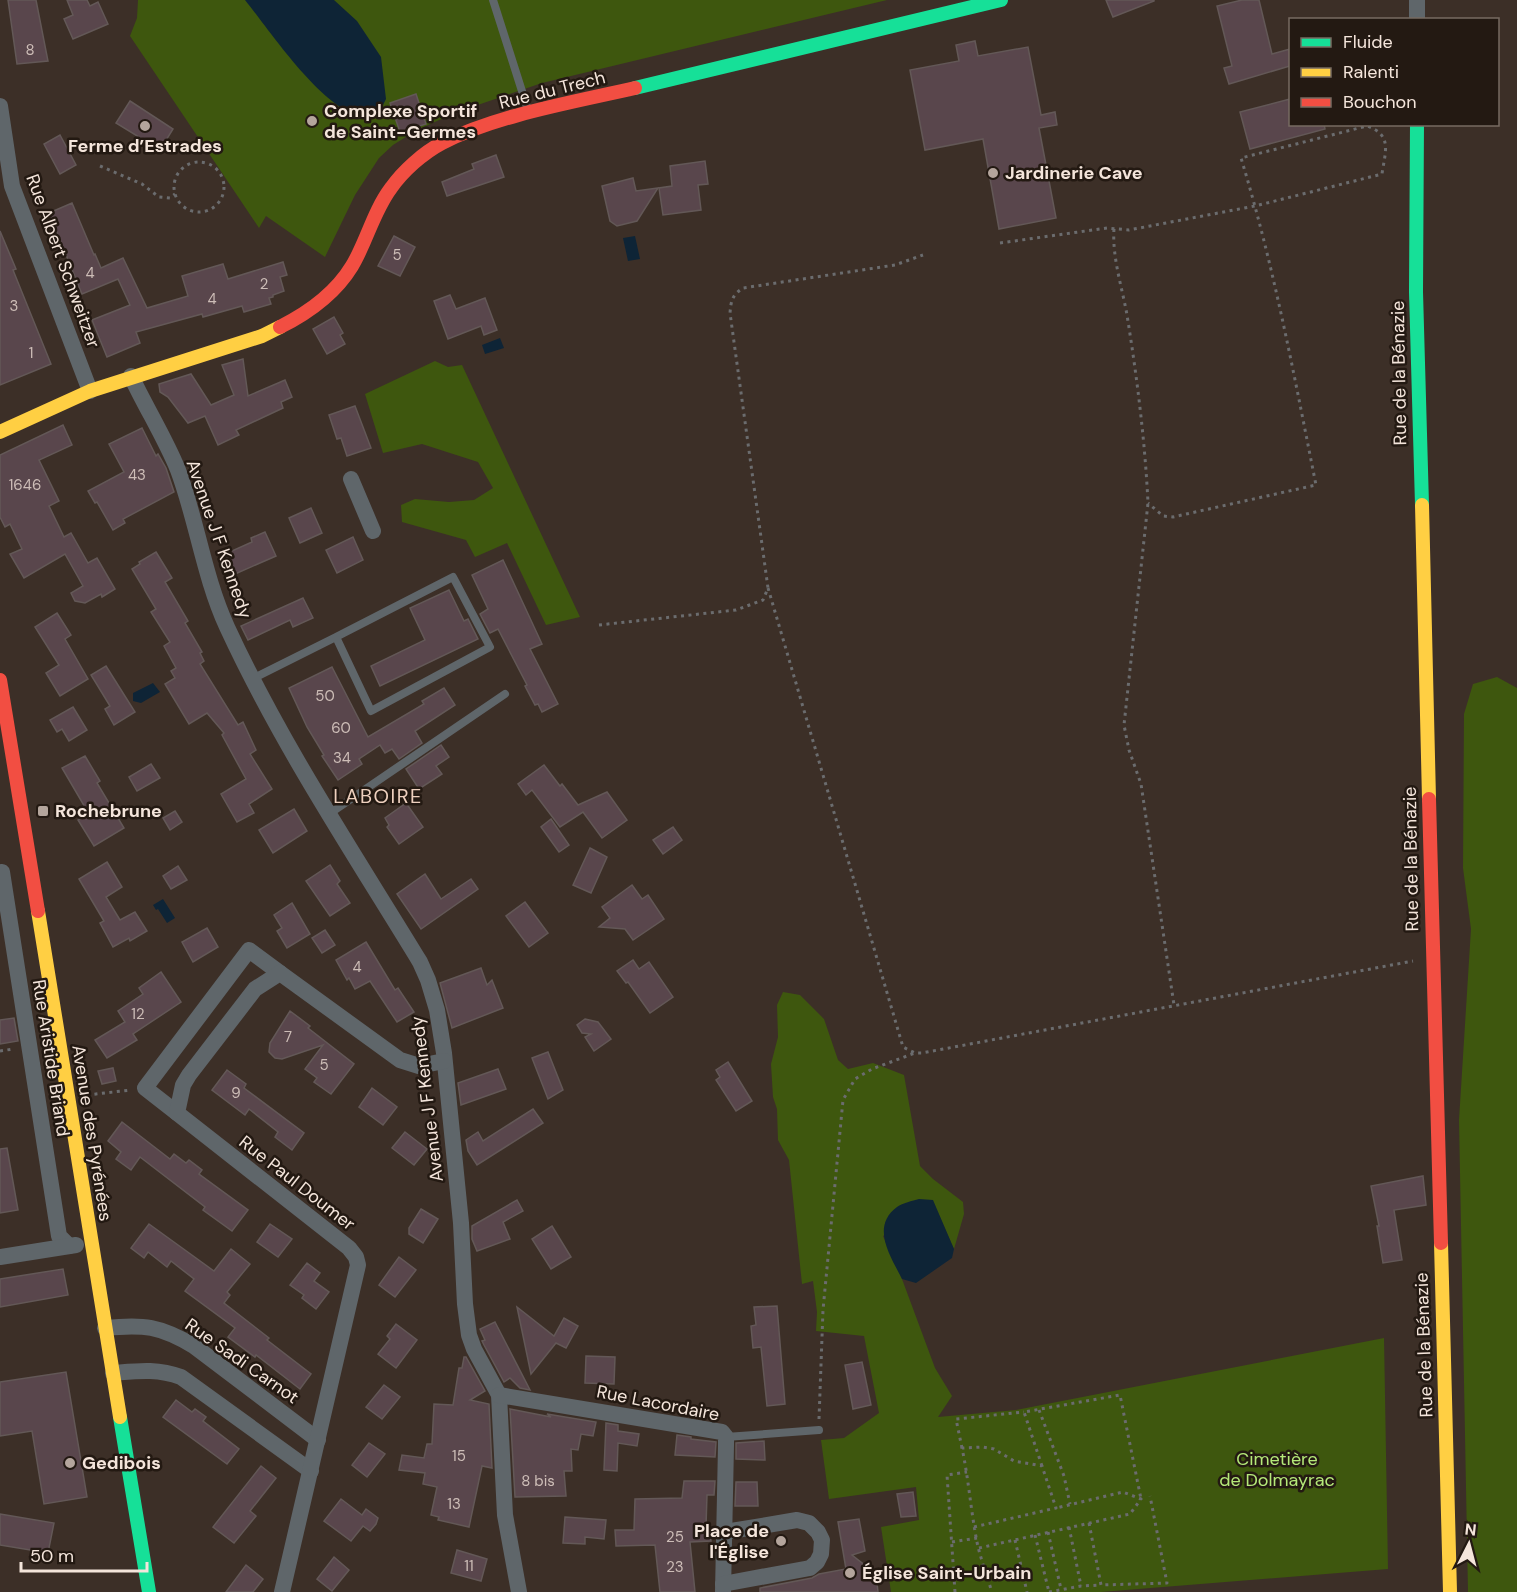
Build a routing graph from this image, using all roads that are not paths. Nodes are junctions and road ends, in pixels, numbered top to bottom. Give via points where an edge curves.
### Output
1 (493, 0) edge
2 (1001, 0) edge
3 (1417, 0) edge
4 (1417, 18) edge
5 (0, 106) edge
6 (529, 113) junction
7 (1417, 126) edge
8 (131, 376) junction
9 (90, 391) junction
10 (0, 432) edge
11 (351, 479) dead end
12 (373, 531) dead end
13 (336, 638) junction
14 (252, 679) junction
15 (0, 680) edge
16 (505, 694) dead end
17 (329, 814) junction
18 (30, 867) junction
19 (1, 872) edge
20 (280, 973) junction
21 (444, 1061) junction
22 (177, 1113) junction
23 (91, 1242) junction
24 (69, 1246) junction
25 (0, 1257) edge
26 (105, 1328) junction
27 (113, 1373) junction
28 (500, 1395) junction
29 (819, 1430) road end
30 (726, 1437) junction
31 (318, 1440) junction
32 (311, 1471) junction
33 (725, 1532) junction
34 (723, 1588) edge
35 (148, 1590) edge
36 (282, 1592) edge
37 (519, 1592) edge
38 (1450, 1592) edge

1 - 6 lane
2 - 6 street, Rue du Trech
3 - 4 street
5 - 9 street, Rue Albert Schweitzer via 12,186
6 - 8 street, Rue du Trech via 440,144 410,167 382,202 352,266 329,295 302,316 262,336
7 - 38 street, Rue de la Bénazie via 1416,292
8 - 9 street
8 - 14 street, Avenue J F Kennedy via 177,470 214,592
9 - 10 street
11 - 12 street
13 - 13 lane via 370,711 490,647 453,577
13 - 14 lane
14 - 17 street, Avenue J F Kennedy
15 - 18 street, Avenue des Pyrénées
16 - 17 lane
17 - 21 street, Avenue J F Kennedy via 420,962 437,1010
18 - 19 street
18 - 23 street, Avenue des Pyrénées
19 - 24 street, Rue Aristide Briand via 59,1236
20 - 21 street via 400,1060 419,1066
20 - 22 street via 255,989 189,1075
20 - 22 street, Rue Paul Doumer via 249,950 145,1088
21 - 28 street, Avenue J F Kennedy via 461,1224 466,1319 474,1349
22 - 31 street, Rue Paul Doumer via 356,1257 358,1265
23 - 24 street
23 - 26 street, Avenue des Pyrénées
24 - 25 street
26 - 27 street, Avenue des Pyrénées
26 - 31 street, Rue Sadi Carnot via 140,1325 176,1336
27 - 32 street via 153,1370 181,1377
27 - 35 street, Avenue des Pyrénées
28 - 30 street, Rue Lacordaire via 716,1430
28 - 37 street, Avenue J F Kennedy via 505,1515
29 - 30 lane
30 - 33 street, Rue Lacordaire
31 - 32 street
32 - 36 street
33 - 34 street, Rue Lacordaire
33 - 34 street via 797,1520 809,1523 822,1540 821,1554 810,1568

